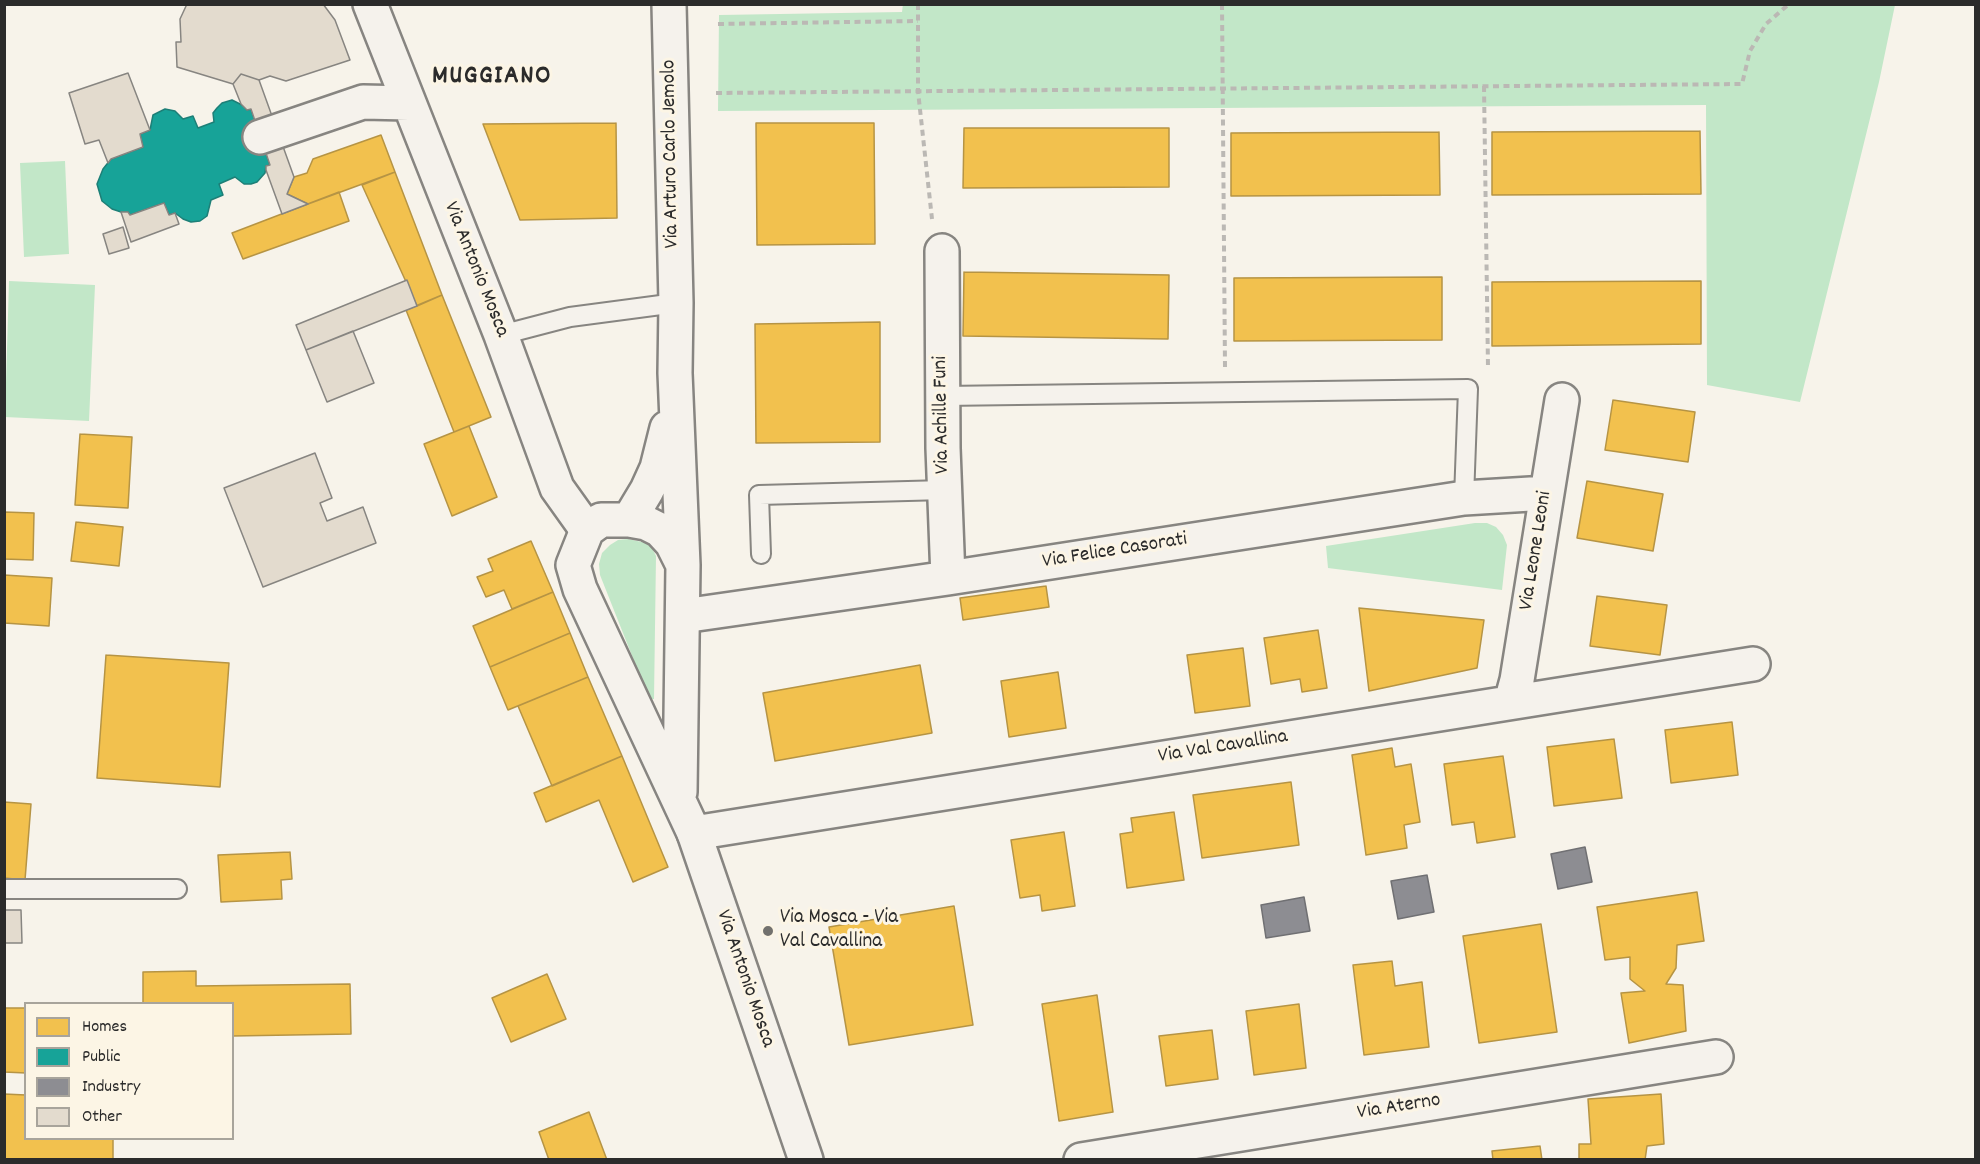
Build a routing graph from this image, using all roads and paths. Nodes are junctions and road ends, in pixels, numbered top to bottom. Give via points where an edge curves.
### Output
1 (370, 4) edge
2 (669, 4) edge
3 (918, 4) edge
4 (1222, 4) edge
5 (1789, 4) edge
6 (918, 21) junction
7 (718, 24) dead end
8 (1484, 86) junction
9 (1223, 89) junction
10 (918, 91) junction
11 (716, 93) dead end
12 (409, 103) junction
13 (260, 137) dead end
14 (942, 251) joint
15 (676, 303) junction
16 (501, 335) junction
17 (1488, 367) dead end
18 (675, 372) junction
19 (1225, 393) junction
20 (943, 396) junction
21 (1562, 400) dead end
22 (945, 490) junction
23 (1547, 493) junction
24 (1464, 498) junction
25 (629, 520) junction
26 (587, 530) junction
27 (761, 554) dead end
28 (683, 565) junction
29 (948, 578) junction
30 (683, 616) junction
31 (1753, 664) dead end
32 (1511, 702) junction
33 (680, 800) junction
34 (694, 833) junction
35 (4, 889) edge
36 (177, 889) dead end
37 (1716, 1057) dead end
38 (806, 1160) edge
39 (1081, 1160) edge

1 - 12 street, Via Antonio Mosca
2 - 15 street, Via Arturo Carlo Jemolo
3 - 6 path
4 - 9 path
5 - 8 path via 1766,24 1750,51 1742,84
6 - 7 path
6 - 10 path
8 - 9 path
8 - 17 path
9 - 10 path
9 - 19 path
10 - 11 path
10 - 14 path via 930,212
12 - 13 street via 363,102
12 - 16 street, Via Antonio Mosca
14 - 20 street, Via Achille Funi
15 - 16 lane via 570,317
15 - 18 street, Via Arturo Carlo Jemolo
16 - 26 street, Via Antonio Mosca via 557,488
18 - 25 street, Via Arturo Carlo Jemolo via 657,468
18 - 28 street, Via Arturo Carlo Jemolo
19 - 20 lane
19 - 24 lane via 1468,389
20 - 22 street, Via Achille Funi
21 - 23 street, Via Leone Leoni
22 - 27 lane via 759,495
22 - 29 street, Via Achille Funi
23 - 24 street, Via Felice Casorati
23 - 32 street, Via Leone Leoni
24 - 29 street, Via Felice Casorati
25 - 26 street via 602,520
25 - 28 street via 660,530
26 - 33 street, Via Antonio Mosca via 573,564 580,589
28 - 30 street, Via Arturo Carlo Jemolo
29 - 30 street, Via Felice Casorati
30 - 33 street, Via Arturo Carlo Jemolo
31 - 32 street, Via Val Cavallina
32 - 34 street, Via Val Cavallina
33 - 34 street, Via Antonio Mosca
34 - 38 street, Via Antonio Mosca
35 - 36 lane
37 - 39 street, Via Aterno

